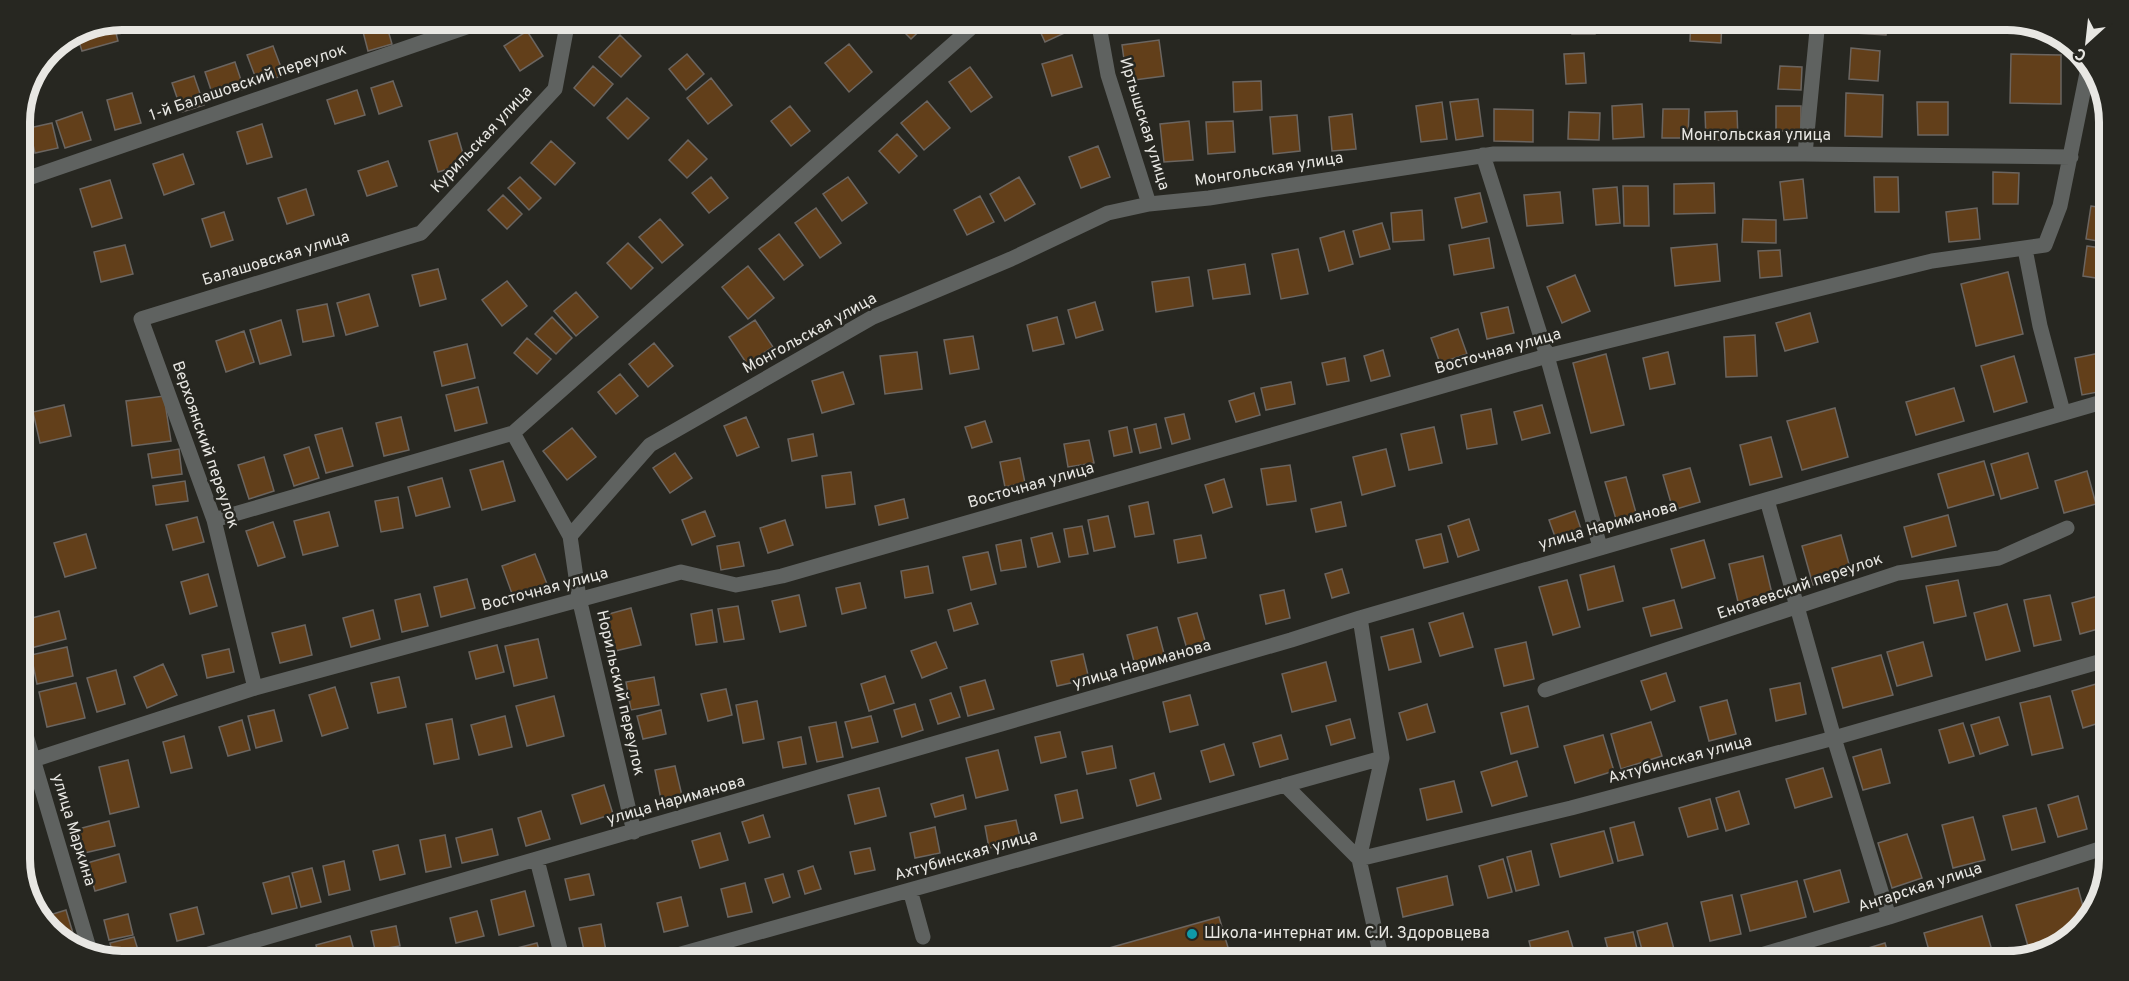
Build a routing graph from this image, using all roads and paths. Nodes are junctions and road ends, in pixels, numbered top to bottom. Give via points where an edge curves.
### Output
1 (458, 30) edge
2 (567, 30) edge
3 (969, 30) edge
4 (1100, 30) edge
5 (1817, 30) edge
6 (2087, 77) edge
7 (1805, 154) junction
8 (1483, 155) junction
9 (2071, 157) junction
10 (30, 178) edge
11 (1149, 204) junction
12 (421, 233) joint
13 (2025, 249) junction
14 (141, 319) joint
15 (1547, 356) junction
16 (2099, 402) edge
17 (2063, 412) junction
18 (513, 433) junction
19 (1767, 500) junction
20 (214, 520) junction
21 (2067, 528) dead end
22 (570, 536) junction
23 (1600, 547) junction
24 (579, 598) junction
25 (1797, 607) junction
26 (1360, 618) junction
27 (2099, 662) edge
28 (255, 688) junction
29 (1545, 690) dead end
30 (1834, 738) junction
31 (30, 750) edge
32 (1382, 758) junction
33 (33, 760) junction
34 (1285, 785) junction
35 (634, 832) junction
36 (2099, 849) edge
37 (1359, 859) junction
38 (537, 860) junction
39 (910, 891) junction
40 (1889, 917) junction
41 (923, 937) dead end
42 (88, 944) edge
43 (1795, 946) junction
44 (223, 951) edge
45 (560, 951) edge
46 (695, 951) edge
47 (1380, 951) edge
48 (1778, 951) edge
49 (1797, 951) edge

1 - 10 street, 1-й Балашовский переулок
2 - 12 street, Курильская улица via 555,88
3 - 18 street
4 - 11 street, Иртышская улица via 1108,75
5 - 7 street
6 - 9 street
7 - 8 street, Монгольская улица
7 - 9 street, Монгольская улица
8 - 11 street, Монгольская улица
8 - 15 street
9 - 13 street, Восточная улица via 2061,206 2045,245
11 - 22 street, Монгольская улица via 1108,213 862,323 650,446
12 - 14 street, Балашовская улица
13 - 15 street, Восточная улица via 1932,261
13 - 17 street
14 - 20 street, Верхоянский переулок
15 - 23 street
15 - 24 street, Восточная улица via 782,576 736,585 681,572
16 - 17 street, улица Нариманова
17 - 19 street, улица Нариманова
18 - 20 street
18 - 22 street, Норильский переулок
19 - 23 street, улица Нариманова
19 - 25 street
20 - 28 street, Верхоянский переулок
21 - 25 street, Енотаевский переулок via 1999,558 1898,573
22 - 24 street, Норильский переулок
23 - 26 street, улица Нариманова
24 - 28 street, Восточная улица
24 - 35 street, Норильский переулок
25 - 29 street, Енотаевский переулок
25 - 30 street
26 - 32 street
26 - 35 street, улица Нариманова
27 - 30 street, Ахтубинская улица
28 - 33 street, Восточная улица
30 - 37 street, Ахтубинская улица
30 - 40 street
31 - 33 street, улица Маркина
32 - 34 street, Ахтубинская улица
32 - 37 street
33 - 42 street, улица Маркина
34 - 37 street
34 - 39 street, Ахтубинская улица
35 - 38 street, улица Нариманова
36 - 40 street, Ангарская улица
37 - 47 street
38 - 44 street, улица Нариманова
38 - 45 street
39 - 41 street
39 - 46 street, Ахтубинская улица
40 - 43 street, Ангарская улица
43 - 48 street, Ангарская улица
43 - 49 street

